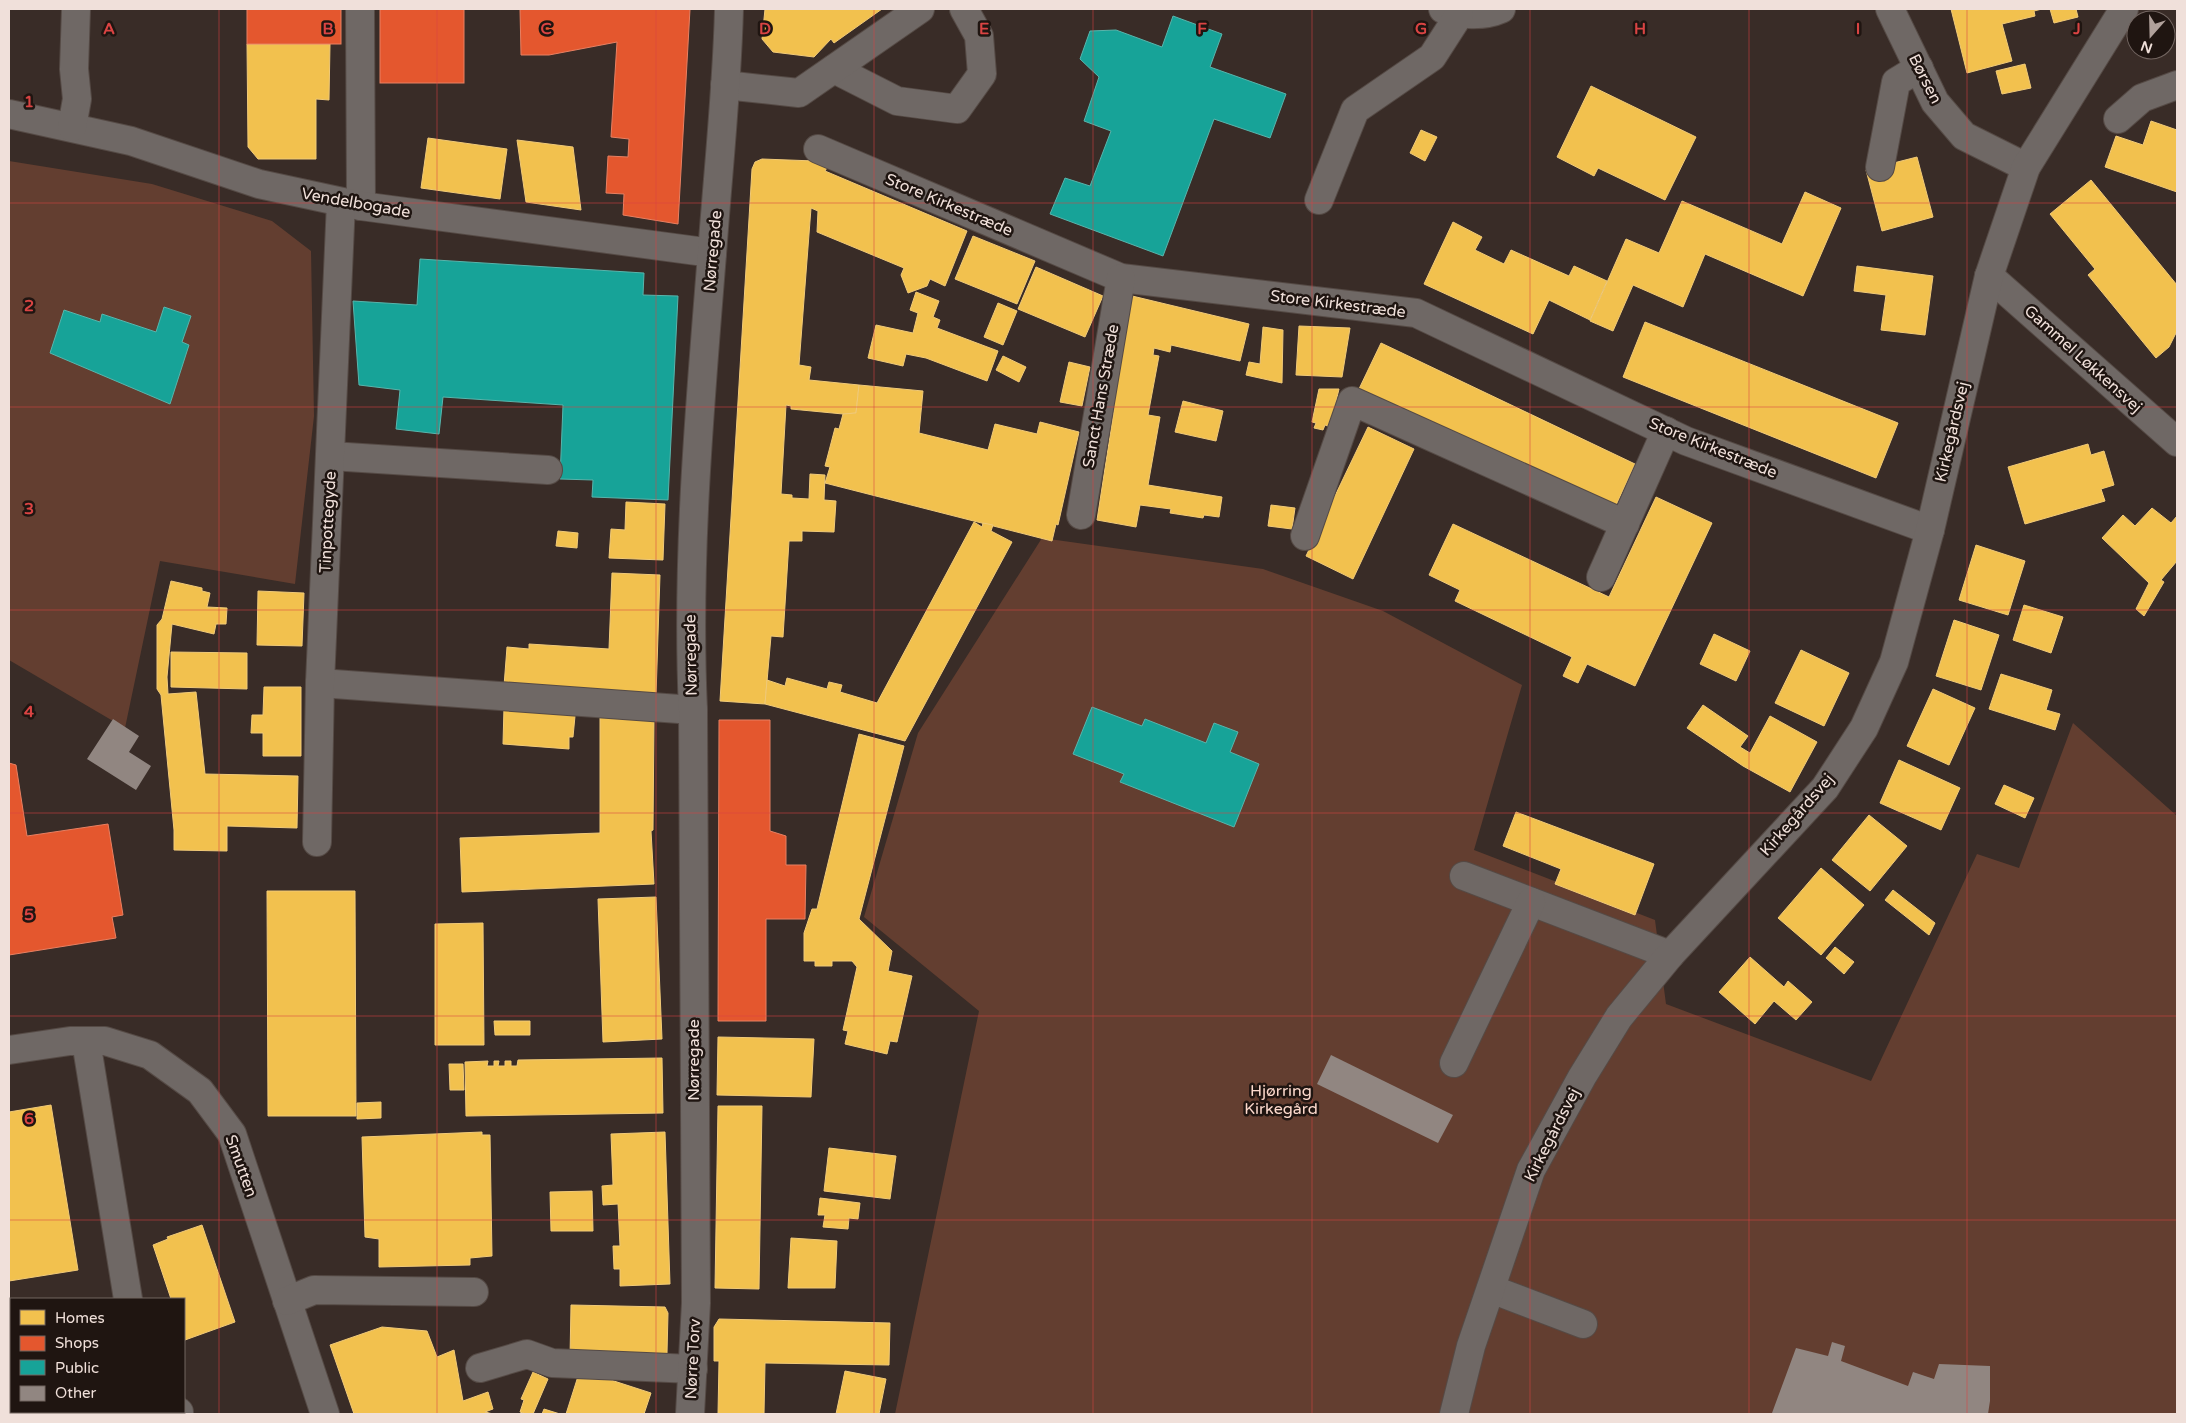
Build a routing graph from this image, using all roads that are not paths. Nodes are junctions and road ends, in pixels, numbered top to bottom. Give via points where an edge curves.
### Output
1 (76, 9) edge
2 (360, 9) edge
3 (729, 9) edge
4 (920, 9) edge
5 (964, 9) edge
6 (1890, 9) edge
7 (2124, 9) edge
8 (1470, 11) edge
9 (1919, 68) junction
10 (834, 69) junction
11 (725, 85) junction
12 (2177, 85) edge
13 (9, 114) edge
14 (2118, 119) dead end
15 (72, 127) junction
16 (818, 149) dead end
17 (1880, 167) dead end
18 (2026, 168) junction
19 (1319, 200) dead end
20 (351, 204) junction
21 (712, 253) junction
22 (1989, 276) junction
23 (1121, 278) junction
24 (1666, 431) junction
25 (2177, 442) edge
26 (331, 456) junction
27 (548, 470) dead end
28 (1081, 514) dead end
29 (1625, 524) junction
30 (1930, 530) junction
31 (1305, 536) dead end
32 (1601, 577) dead end
33 (320, 683) junction
34 (693, 710) junction
35 (317, 842) dead end
36 (1464, 876) dead end
37 (1531, 902) junction
38 (1670, 955) junction
39 (86, 1041) junction
40 (9, 1050) edge
41 (1454, 1063) dead end
42 (1491, 1290) junction
43 (474, 1292) dead end
44 (128, 1298) edge
45 (287, 1300) junction
46 (696, 1303) joint
47 (1583, 1324) dead end
48 (480, 1368) dead end
49 (693, 1369) junction
50 (325, 1414) edge
51 (690, 1414) edge
52 (1454, 1414) edge

1 - 15 street via 74,69 77,99
2 - 20 street, Tinpottegyde
3 - 11 street, Nørregade
4 - 10 street
5 - 10 street via 979,36 982,74 957,109 897,101
6 - 9 street, Børsen
7 - 18 street, Kirkegårdsvej
8 - 19 street via 1432,57 1355,110
9 - 17 street via 1896,82
9 - 18 street, Børsen via 1935,102 1964,136
10 - 11 street via 799,93
11 - 21 street, Nørregade
12 - 14 street via 2142,98
13 - 15 street, Vendelbogade
15 - 20 street, Vendelbogade via 131,141 259,184
16 - 23 street, Store Kirkestræde
18 - 22 street, Kirkegårdsvej
20 - 21 street, Vendelbogade
20 - 26 street, Tinpottegyde
21 - 34 street, Nørregade via 695,493 690,639
22 - 25 street, Gammel Løkkensvej
22 - 30 street, Kirkegårdsvej
23 - 24 street, Store Kirkestræde via 1416,313
23 - 28 street, Sanct Hans Stræde
24 - 29 street
24 - 30 street, Store Kirkestræde
26 - 27 street
26 - 33 street, Tinpottegyde
29 - 31 street via 1352,401
29 - 32 street
30 - 38 street, Kirkegårdsvej via 1894,662 1864,728 1825,788
33 - 34 street
33 - 35 street, Tinpottegyde
34 - 46 street, Nørregade
36 - 37 street
37 - 38 street
37 - 41 street
38 - 42 street, Kirkegårdsvej via 1619,1018 1582,1077 1536,1162
39 - 40 street, Smutten
39 - 44 street
39 - 45 street, Smutten via 105,1041 150,1056 200,1091 232,1134
42 - 47 street
42 - 52 street, Kirkegårdsvej via 1471,1346
43 - 45 street via 314,1290
45 - 50 street, Smutten
46 - 49 street, Nørre Torv
48 - 49 street via 526,1354 552,1363
49 - 51 street, Nørre Torv

